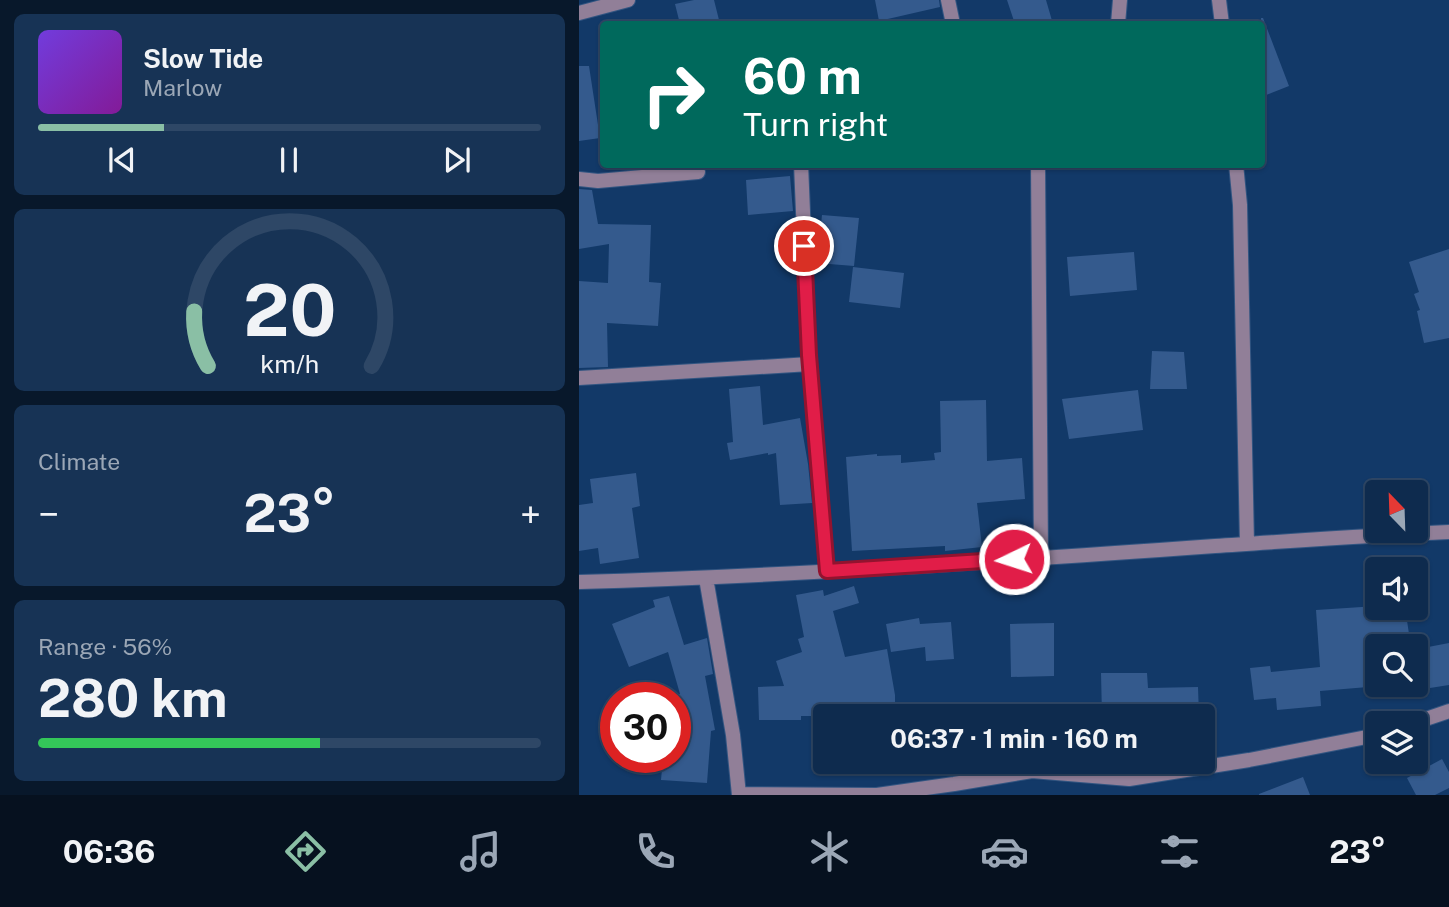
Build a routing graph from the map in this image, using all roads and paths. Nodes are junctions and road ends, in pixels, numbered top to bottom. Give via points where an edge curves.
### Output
1 (628, 0) edge
2 (948, 0) edge
3 (1120, 0) edge
4 (1219, 0) edge
5 (579, 13) edge
6 (952, 21) edge
7 (1118, 21) edge
8 (1222, 21) edge
9 (801, 168) edge
10 (1038, 168) edge
11 (1236, 168) edge
12 (698, 173) dead end
13 (579, 179) edge
14 (810, 364) junction
15 (579, 378) edge
16 (1449, 532) edge
17 (1247, 544) junction
18 (1041, 557) junction
19 (827, 571) junction
20 (706, 578) junction
21 (579, 582) edge
22 (1449, 711) edge
23 (1428, 718) edge
24 (1365, 737) edge
25 (739, 794) edge

1 - 5 street
2 - 6 street
3 - 7 street
4 - 8 street
9 - 14 street
10 - 18 street
11 - 17 street
12 - 13 street
14 - 15 street
14 - 19 street
16 - 17 street
17 - 18 street
18 - 19 street
19 - 20 street
20 - 21 street
20 - 25 street
22 - 23 street
24 - 25 street via 1129,779 1032,771 877,795

